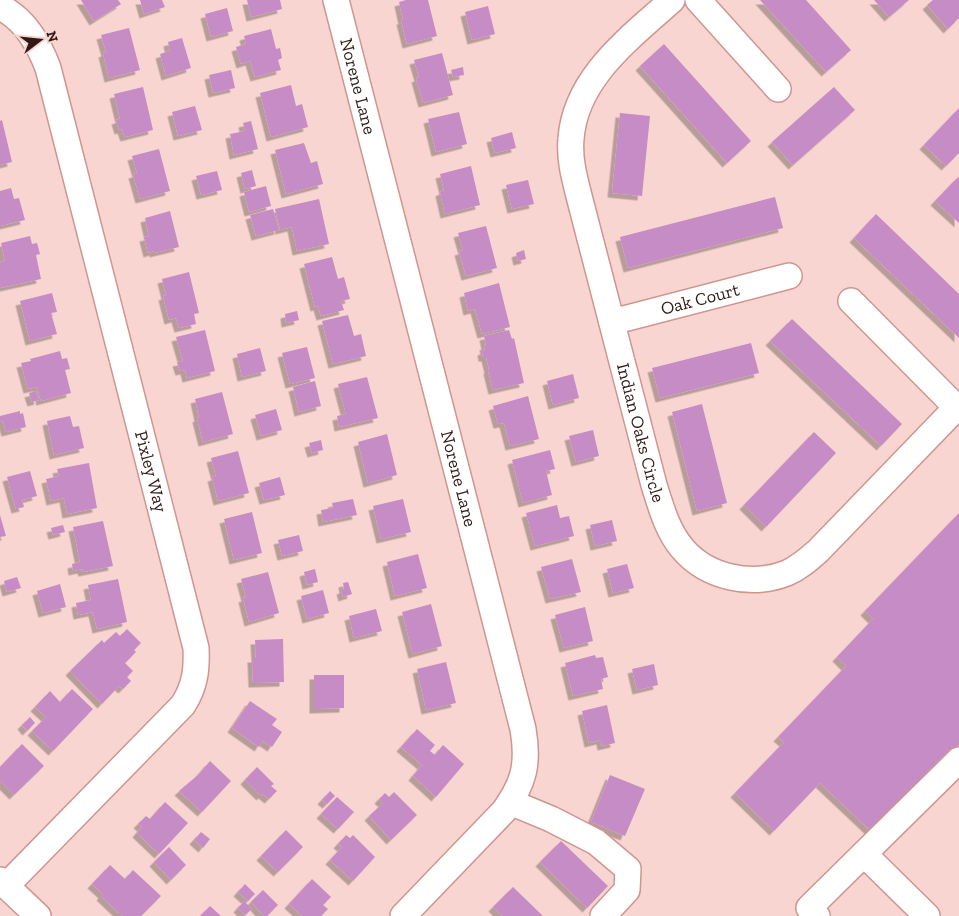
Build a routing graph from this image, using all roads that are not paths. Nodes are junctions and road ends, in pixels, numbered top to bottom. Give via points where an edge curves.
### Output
1 (336, 0) edge
2 (672, 0) edge
3 (698, 0) edge
4 (0, 7) edge
5 (778, 89) dead end
6 (789, 276) dead end
7 (851, 301) dead end
8 (612, 322) junction
9 (958, 407) edge
10 (959, 760) edge
11 (510, 802) junction
12 (864, 854) junction
13 (3, 883) edge
14 (38, 916) edge
15 (403, 916) edge
16 (603, 916) edge
17 (817, 916) edge
18 (927, 916) edge

1 - 11 street, Norene Lane via 523,729 526,766 522,782
2 - 8 street, Indian Oaks Circle via 599,70 581,100 573,122 570,140 572,164
3 - 5 street
4 - 13 street, Pixley Way via 13,15 31,34 48,68 193,638 197,667 195,681 183,705
6 - 8 street, Oak Court
7 - 9 street
8 - 9 street, Indian Oaks Circle via 654,485 668,526 682,548 695,560 718,573 736,578 771,578 800,566
10 - 12 street
11 - 15 street, Norene Lane
11 - 16 street via 596,842 628,869 627,890
12 - 17 street via 810,908
12 - 18 street
13 - 14 street

